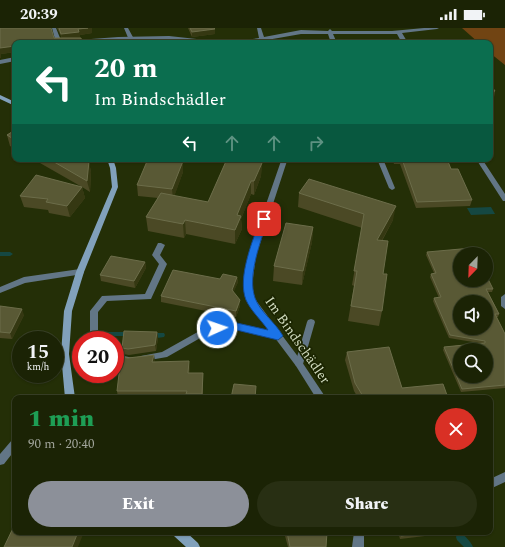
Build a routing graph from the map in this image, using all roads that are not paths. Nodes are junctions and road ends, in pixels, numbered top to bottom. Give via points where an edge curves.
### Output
1 (54, 28) edge
2 (126, 28) edge
3 (259, 28) edge
4 (387, 28) edge
5 (437, 28) edge
6 (330, 31) junction
7 (392, 33) junction
8 (399, 33) junction
9 (131, 38) junction
10 (262, 38) junction
11 (58, 40) edge
12 (104, 40) edge
13 (188, 40) edge
14 (253, 40) edge
15 (333, 40) edge
16 (403, 40) edge
17 (12, 60) edge
18 (0, 62) edge
19 (0, 97) edge
20 (12, 103) edge
21 (111, 162) edge
22 (284, 162) edge
23 (381, 162) edge
24 (481, 162) edge
25 (392, 188) dead end
26 (505, 199) edge
27 (161, 245) dead end
28 (80, 272) junction
29 (0, 290) edge
30 (505, 297) edge
31 (505, 306) edge
32 (311, 322) dead end
33 (94, 331) edge
34 (278, 336) junction
35 (124, 359) edge
36 (299, 364) junction
37 (70, 395) edge
38 (318, 395) edge
39 (12, 447) edge
40 (0, 461) edge
41 (505, 477) edge
42 (493, 483) edge
43 (181, 535) edge
44 (359, 535) edge
45 (194, 547) edge
46 (358, 547) edge

1 - 11 street
2 - 9 street
3 - 10 street
4 - 7 street
5 - 8 street
6 - 7 street
6 - 10 street
6 - 15 street
7 - 8 street
8 - 16 street
9 - 12 street
9 - 13 street
10 - 14 street
17 - 18 street
19 - 20 street
21 - 28 street via 115,187
22 - 34 street, Im Bindschädler via 252,256 248,285 251,300
23 - 25 street
24 - 26 street
27 - 33 street via 156,254 164,264 148,296 105,298 94,311
28 - 29 street via 24,280
28 - 37 street via 68,311 66,333 65,354
30 - 31 street
32 - 36 street
34 - 35 street via 228,325 206,330 164,355
34 - 36 street, Im Bindschädler
36 - 38 street, Im Bindschädler
39 - 40 street
41 - 42 street
43 - 45 street
44 - 46 street

